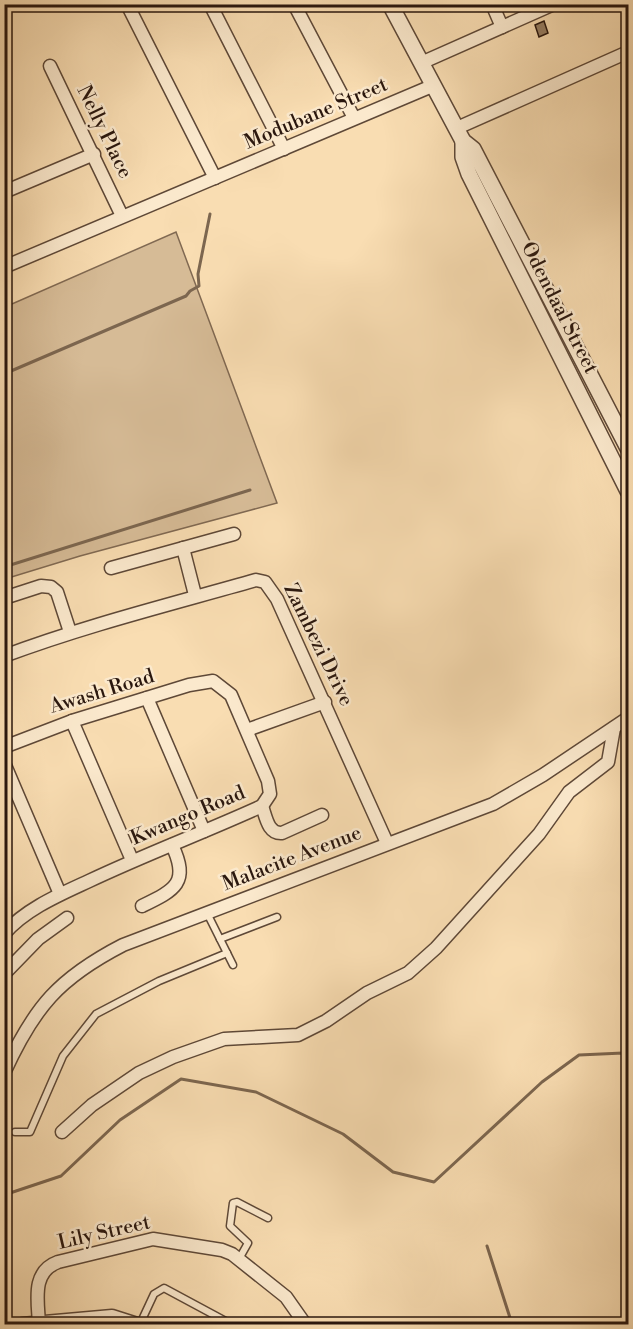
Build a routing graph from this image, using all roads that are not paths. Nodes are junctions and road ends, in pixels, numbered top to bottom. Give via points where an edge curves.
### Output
1 (127, 4) edge
2 (210, 4) edge
3 (294, 4) edge
4 (390, 4) edge
5 (492, 4) edge
6 (554, 4) edge
7 (502, 27) junction
8 (628, 52) edge
9 (420, 63) junction
10 (50, 66) dead end
11 (432, 86) junction
12 (354, 118) junction
13 (460, 135) junction
14 (284, 149) junction
15 (94, 154) junction
16 (215, 178) junction
17 (4, 192) edge
18 (122, 216) junction
19 (4, 267) edge
20 (628, 448) edge
21 (628, 491) edge
22 (234, 534) dead end
23 (183, 548) junction
24 (111, 568) dead end
25 (195, 595) junction
26 (4, 598) edge
27 (70, 632) junction
28 (4, 656) edge
29 (213, 681) joint
30 (147, 698) junction
31 (325, 702) junction
32 (628, 718) edge
33 (72, 721) junction
34 (614, 728) junction
35 (247, 730) junction
36 (4, 747) edge
37 (4, 763) edge
38 (262, 806) junction
39 (322, 815) dead end
40 (204, 831) junction
41 (387, 843) junction
42 (172, 845) junction
43 (132, 860) junction
44 (60, 894) junction
45 (142, 906) dead end
46 (207, 913) junction
47 (277, 916) dead end
48 (67, 918) dead end
49 (4, 934) edge
50 (220, 939) junction
51 (227, 953) junction
52 (233, 965) dead end
53 (5, 975) edge
54 (4, 1073) edge
55 (15, 1132) dead end
56 (62, 1132) dead end
57 (268, 1218) dead end
58 (239, 1260) junction
59 (39, 1323) edge
60 (22, 1324) edge
61 (138, 1324) edge
62 (231, 1324) edge
63 (304, 1324) edge

1 - 16 street
2 - 14 street
3 - 12 street
4 - 9 street, Odendaal Street
5 - 7 street
6 - 7 street
7 - 9 street
8 - 13 street
9 - 11 street, Odendaal Street
10 - 15 street, Nelly Place
11 - 12 street, Modubane Street
11 - 13 street, Odendaal Street
12 - 14 street, Modubane Street
13 - 20 street, Odendaal Street via 473,149
13 - 21 street, Odendaal Street via 469,174
14 - 16 street, Modubane Street
15 - 17 street
15 - 18 street, Nelly Place
16 - 18 street, Modubane Street
18 - 19 street, Modubane Street
22 - 23 street
23 - 24 street
23 - 25 street
25 - 27 street, Zambezi Drive
25 - 31 street, Zambezi Drive via 256,580 265,582 277,599
26 - 27 street via 41,586 51,587 57,592
27 - 28 street, Zambezi Drive
29 - 30 street, Awash Road
29 - 35 street, Kwango Road via 231,695
30 - 33 street, Awash Road
30 - 40 street
31 - 35 street
31 - 41 street, Zambezi Drive
32 - 34 street, Malacite Avenue
33 - 36 street, Awash Road
33 - 43 street
34 - 41 street, Malacite Avenue via 503,799
34 - 56 street via 608,762 569,792 539,834 417,966 298,1035 224,1039 173,1057 92,1105
35 - 38 street, Kwango Road via 268,781 270,794
37 - 44 street
38 - 39 street via 275,834
38 - 40 street, Kwango Road
40 - 42 street, Kwango Road
41 - 46 street, Malacite Avenue
42 - 43 street, Kwango Road
42 - 45 street via 181,864 179,878 170,893
43 - 44 street, Kwango Road
44 - 49 street, Kwango Road
46 - 50 lane
46 - 54 street, Malacite Avenue via 123,945 75,972 36,1013
47 - 50 lane
48 - 53 street via 38,939
50 - 51 lane
51 - 52 lane
51 - 55 lane via 159,981 96,1014 63,1056 30,1132
57 - 58 lane via 233,1203 230,1226 248,1242
58 - 59 street, Lily Street via 222,1250 158,1239 58,1262 39,1278
58 - 63 street, Lily Street via 286,1297
59 - 60 street
59 - 61 street via 112,1316
61 - 62 lane via 161,1288

